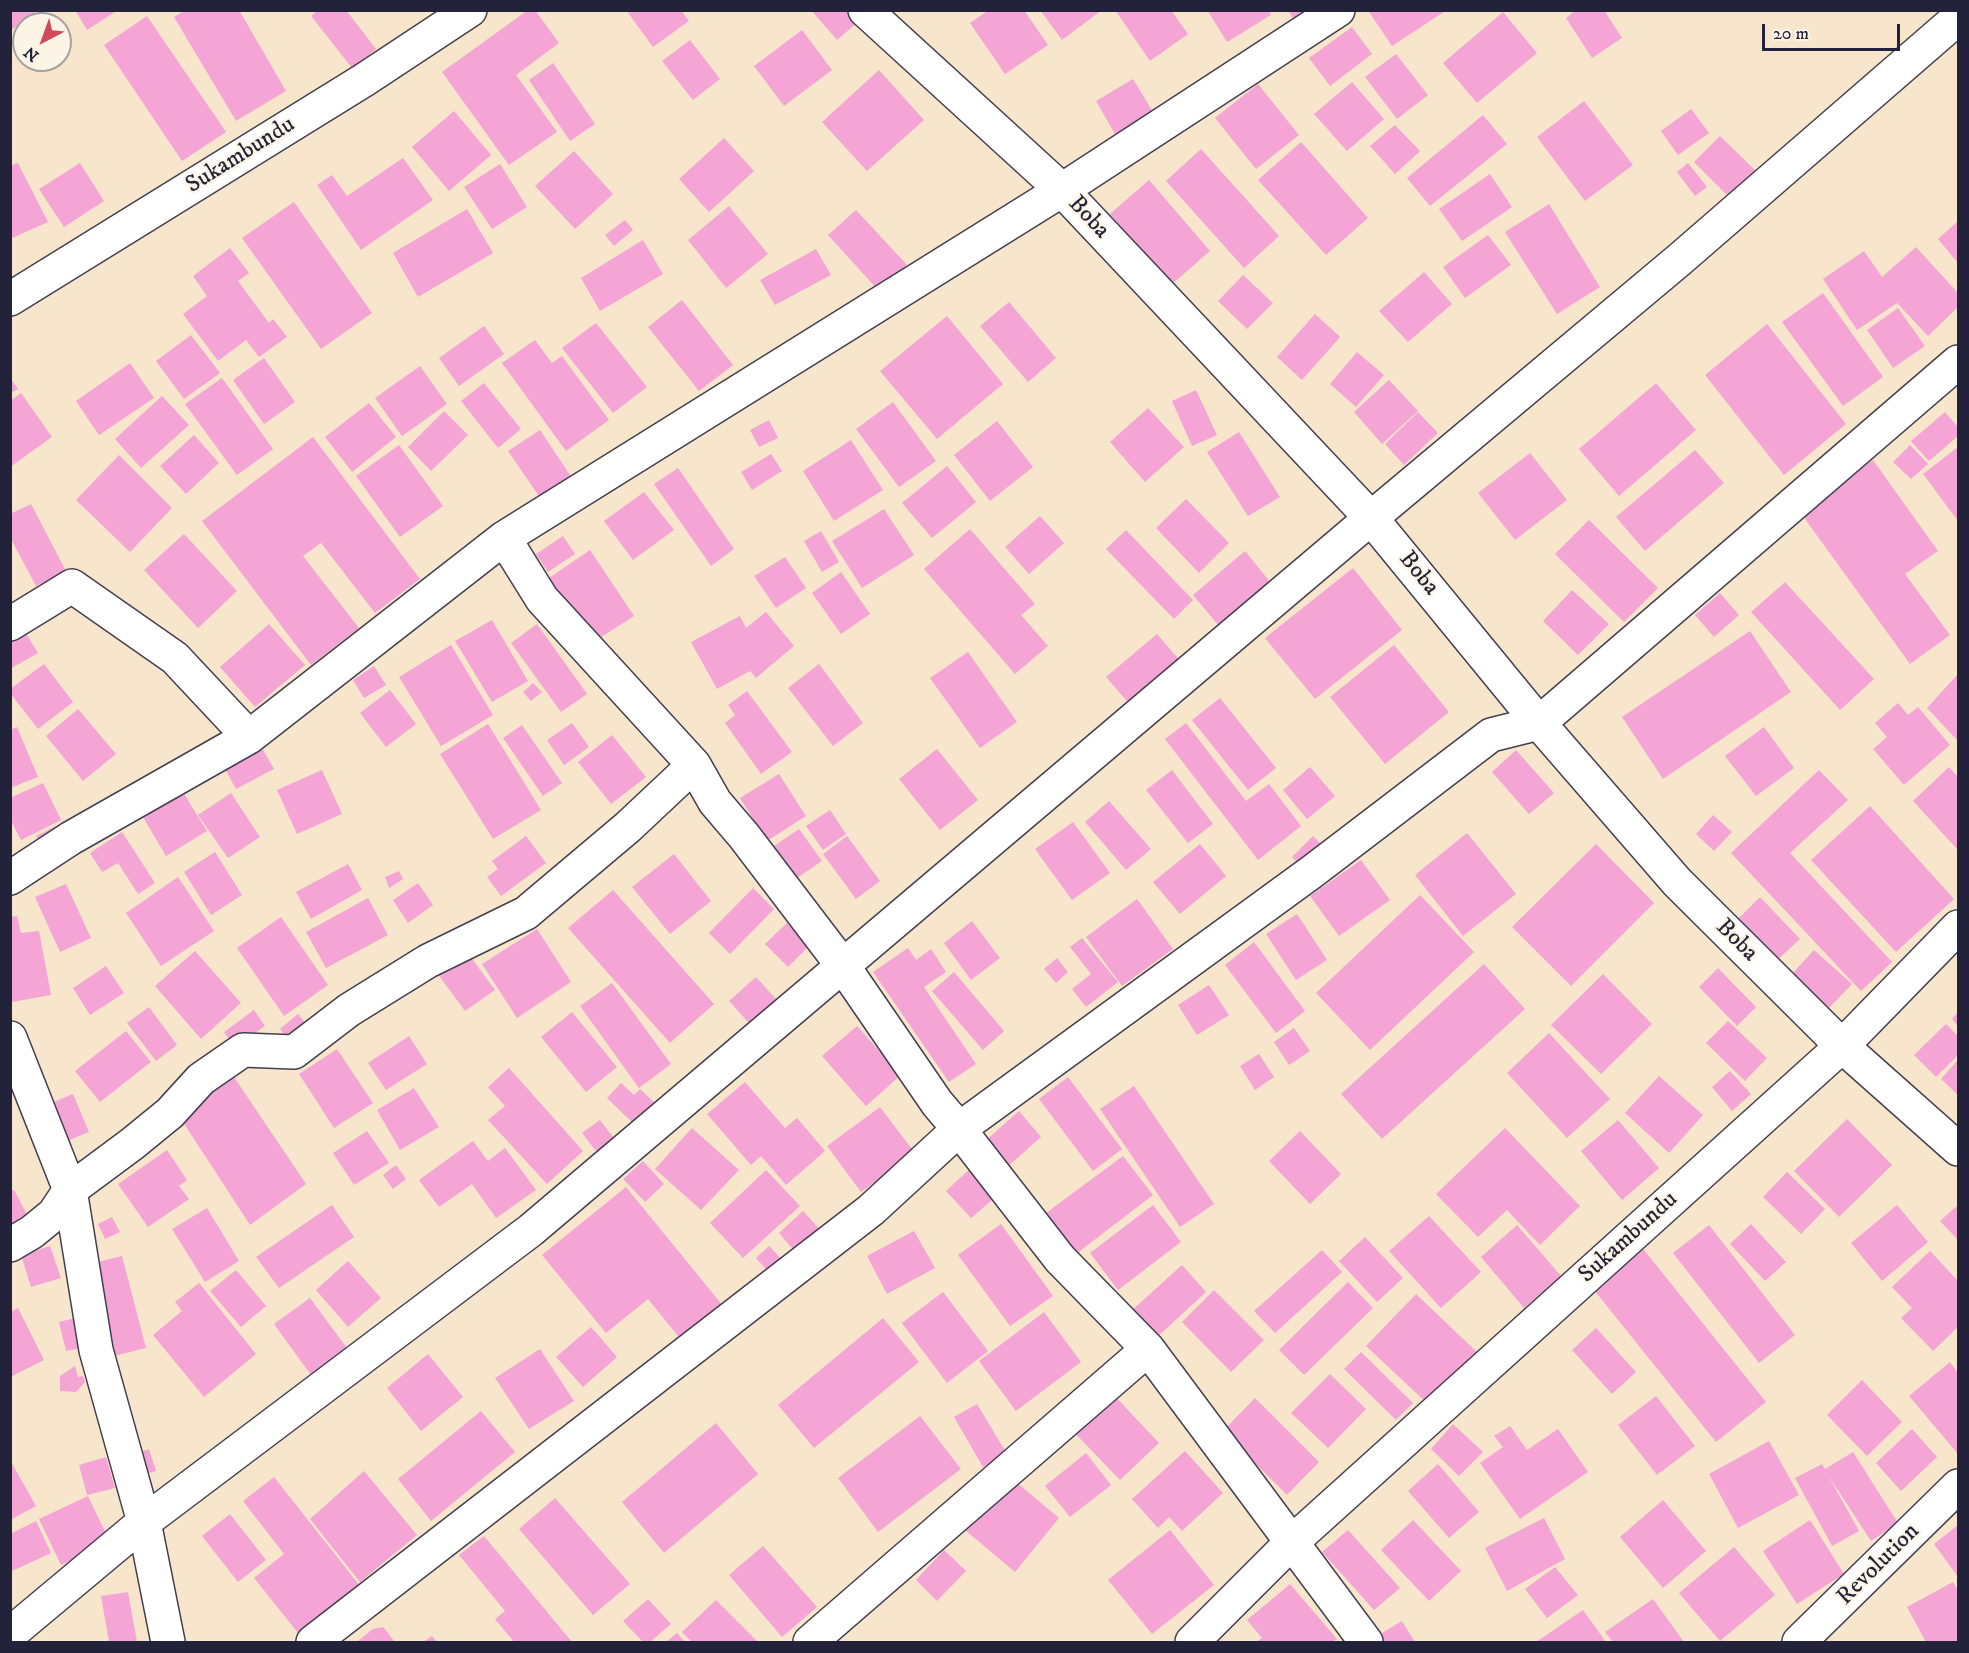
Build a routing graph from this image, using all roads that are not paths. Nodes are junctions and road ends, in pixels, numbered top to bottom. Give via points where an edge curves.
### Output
1 (470, 10) edge
2 (865, 10) edge
3 (1338, 10) edge
4 (1959, 18) edge
5 (1062, 190) junction
6 (10, 299) edge
7 (1959, 362) edge
8 (1371, 518) junction
9 (504, 538) junction
10 (10, 624) edge
11 (1539, 723) junction
12 (249, 737) junction
13 (694, 765) junction
14 (10, 878) edge
15 (1959, 927) edge
16 (843, 966) junction
17 (10, 1038) edge
18 (1842, 1046) junction
19 (959, 1129) junction
20 (1959, 1149) edge
21 (70, 1190) junction
22 (10, 1245) edge
23 (1148, 1349) junction
24 (1959, 1486) edge
25 (144, 1522) junction
26 (1292, 1542) junction
27 (10, 1634) edge
28 (168, 1642) edge
29 (313, 1642) edge
30 (810, 1642) edge
31 (1192, 1642) edge
32 (1366, 1642) edge
33 (1799, 1642) edge

1 - 6 street, Sukambundu
2 - 5 street, Boba
3 - 5 street
4 - 8 street
5 - 8 street, Boba
5 - 9 street
7 - 11 street
8 - 11 street, Boba
8 - 16 street
9 - 12 street
9 - 13 street via 542,599
10 - 12 street via 72,586 175,658
11 - 18 street, Boba via 1677,882
11 - 19 street via 1491,735 1304,878
12 - 14 street via 71,837
13 - 16 street via 715,802
13 - 21 street via 526,913 428,961 348,1010 294,1052 243,1050 201,1079 170,1113
15 - 18 street, Sukambundu
16 - 19 street
16 - 25 street via 531,1230
17 - 21 street
18 - 20 street, Boba
18 - 26 street, Sukambundu
19 - 23 street via 1060,1259
19 - 29 street via 871,1210
21 - 22 street via 54,1214
21 - 25 street via 96,1350
23 - 26 street
23 - 30 street
24 - 33 street, Revolution
25 - 27 street
25 - 28 street
26 - 31 street, Sukambundu
26 - 32 street

